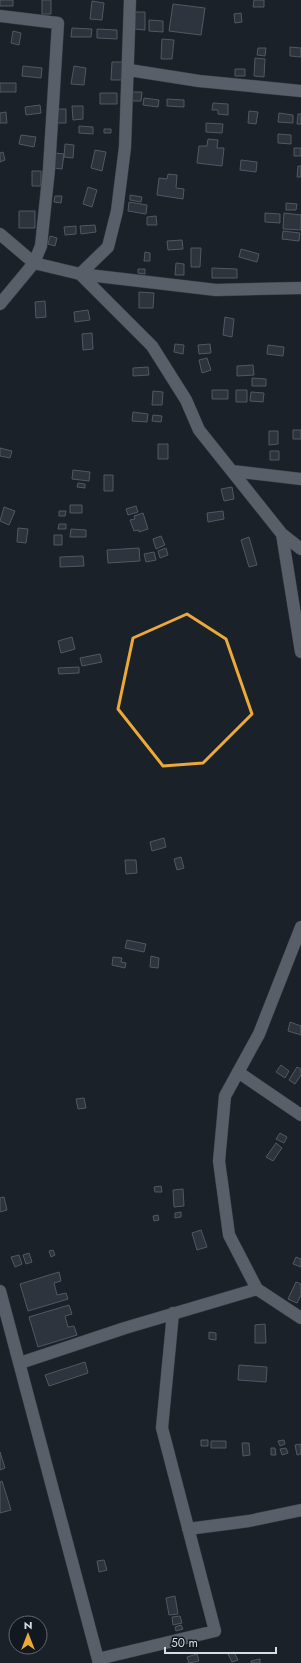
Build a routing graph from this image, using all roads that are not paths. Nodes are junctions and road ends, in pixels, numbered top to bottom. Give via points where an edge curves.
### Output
1 (130, 0) edge
2 (0, 16) edge
3 (129, 70) junction
4 (301, 91) edge
5 (0, 234) edge
6 (34, 263) junction
7 (80, 274) junction
8 (301, 288) edge
9 (0, 304) edge
10 (232, 471) junction
11 (301, 479) edge
12 (282, 534) junction
13 (301, 549) edge
14 (301, 652) edge
15 (301, 927) edge
16 (238, 1072) junction
17 (301, 1115) edge
18 (257, 1289) junction
19 (0, 1290) edge
20 (173, 1313) junction
21 (301, 1318) edge
22 (20, 1363) junction
23 (301, 1510) edge
24 (188, 1529) junction
25 (99, 1661) edge

1 - 3 street
2 - 6 street via 58,23 41,246
3 - 4 street via 199,81
3 - 7 street via 126,146 118,211 108,247
5 - 6 street
6 - 7 street
6 - 9 street
7 - 8 street via 216,290
7 - 10 street via 152,346 186,400 199,430
10 - 11 street
10 - 12 street
12 - 13 street
12 - 14 street
15 - 16 street via 258,1034
16 - 17 street
16 - 18 street via 225,1096 219,1161 229,1234
18 - 20 street
18 - 21 street
19 - 22 street
20 - 22 street
20 - 24 street via 162,1428
22 - 25 street
23 - 24 street via 249,1521
24 - 25 street via 215,1631

